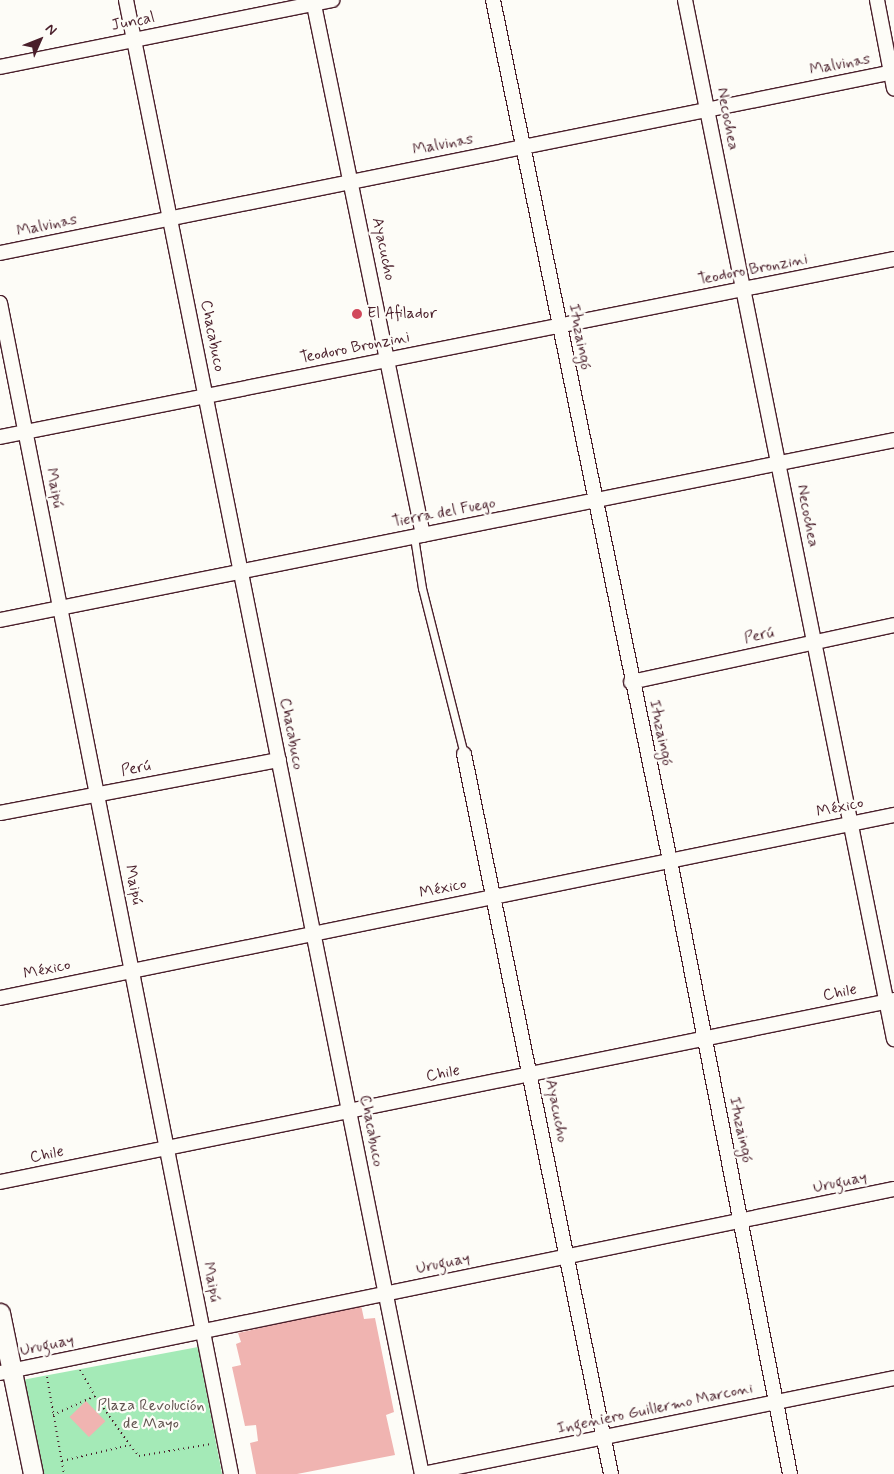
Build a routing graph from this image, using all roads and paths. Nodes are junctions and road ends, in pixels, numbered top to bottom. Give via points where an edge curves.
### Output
1 (126, 0) edge
2 (332, 0) edge
3 (493, 0) edge
4 (685, 0) edge
5 (877, 0) edge
6 (314, 2) edge
7 (134, 40) junction
8 (0, 67) edge
9 (892, 72) edge
10 (894, 88) edge
11 (707, 110) junction
12 (523, 147) junction
13 (351, 182) junction
14 (170, 218) junction
15 (0, 253) edge
16 (894, 260) edge
17 (743, 289) junction
18 (0, 303) edge
19 (559, 326) junction
20 (387, 360) junction
21 (206, 396) junction
22 (25, 432) junction
23 (0, 437) edge
24 (894, 440) edge
25 (778, 463) junction
26 (594, 500) junction
27 (419, 536) junction
28 (241, 572) junction
29 (60, 608) junction
30 (0, 620) edge
31 (894, 626) edge
32 (814, 642) junction
33 (631, 682) junction
34 (464, 754) joint
35 (279, 760) junction
36 (97, 794) junction
37 (0, 813) edge
38 (894, 815) edge
39 (853, 824) junction
40 (670, 861) junction
41 (495, 897) junction
42 (314, 934) junction
43 (132, 971) junction
44 (0, 998) edge
45 (890, 1000) edge
46 (703, 1039) junction
47 (894, 1039) edge
48 (530, 1074) junction
49 (349, 1111) junction
50 (167, 1148) junction
51 (0, 1182) edge
52 (894, 1189) edge
53 (741, 1221) junction
54 (567, 1256) junction
55 (386, 1294) junction
56 (0, 1313) edge
57 (203, 1331) junction
58 (78, 1367) dead end
59 (6, 1372) edge
60 (46, 1374) dead end
61 (894, 1378) edge
62 (95, 1396) junction
63 (775, 1402) junction
64 (53, 1415) junction
65 (604, 1437) junction
66 (219, 1442) dead end
67 (130, 1446) junction
68 (62, 1461) junction
69 (33, 1474) edge
70 (64, 1474) edge
71 (231, 1474) edge
72 (422, 1474) edge
73 (611, 1474) edge
74 (790, 1474) edge

1 - 7 street, Chacabuco
2 - 6 street, Juncal
3 - 12 street, Ituzaingó
4 - 11 street, Necochea
5 - 9 street
6 - 7 street, Juncal
6 - 13 street, Ayacucho
7 - 8 street, Juncal
7 - 14 street, Chacabuco
9 - 10 street
9 - 11 street, Malvinas
11 - 12 street, Malvinas
11 - 17 street, Necochea
12 - 13 street, Malvinas
12 - 19 street, Ituzaingó
13 - 14 street, Malvinas
13 - 20 street, Ayacucho
14 - 15 street, Malvinas
14 - 21 street, Chacabuco
16 - 17 street, Teodoro Bronzini
17 - 19 street, Teodoro Bronzini
17 - 25 street, Necochea
18 - 22 street, Maipú
19 - 20 street, Teodoro Bronzini
19 - 26 street, Ituzaingó
20 - 21 street, Teodoro Bronzini
20 - 27 street, Ayacucho
21 - 22 street, Teodoro Bronzini
21 - 28 street, Chacabuco
22 - 23 street, Teodoro Bronzini
22 - 29 street, Maipú
24 - 25 street, Tierra del Fuego
25 - 26 street, Tierra del Fuego
25 - 32 street, Necochea
26 - 27 street, Tierra del Fuego
26 - 33 street, Ituzaingó
27 - 28 street, Tierra del Fuego
27 - 34 lane via 422,588
28 - 29 street, Tierra del Fuego
28 - 35 street, Chacabuco
29 - 30 street, Tierra del Fuego
29 - 36 street, Maipú
31 - 32 street, Perú
32 - 33 street, Perú
32 - 39 street, Necochea
33 - 40 street, Ituzaingó
34 - 41 street, Ayacucho
35 - 36 street, Perú
35 - 42 street, Chacabuco
36 - 37 street, Perú
36 - 43 street, Maipú
38 - 39 street, México
39 - 40 street, México
39 - 45 street, Necochea
40 - 41 street, México
40 - 46 street, Ituzaingó
41 - 42 street, México
41 - 48 street, Ayacucho
42 - 43 street, México
42 - 49 street, Chacabuco
43 - 44 street, México
43 - 50 street, Maipú
45 - 46 street, Chile
45 - 47 street, Necochea
46 - 48 street, Chile
46 - 53 street, Ituzaingó
48 - 49 street, Chile
48 - 54 street, Ayacucho
49 - 50 street, Chile
49 - 55 street, Chacabuco
50 - 51 street, Chile
50 - 57 street, Maipú
52 - 53 street, Uruguay
53 - 54 street, Uruguay
53 - 63 street, Ituzaingó
54 - 55 street, Uruguay
54 - 65 street, Ayacucho
55 - 57 street, Uruguay
55 - 72 street, Chacabuco
56 - 59 main road
57 - 59 street, Uruguay
57 - 71 street, Maipú
58 - 62 path
59 - 69 main road
60 - 64 path
61 - 63 street, Ingeniero Guillermo Marconi
62 - 64 path
62 - 67 path
63 - 65 street, Ingeniero Guillermo Marconi
63 - 74 street, Ituzaingó
64 - 68 path
65 - 72 street, Ingeniero Guillermo Marconi
65 - 73 street, Ayacucho
66 - 67 path via 139,1456
67 - 68 path
68 - 70 path

